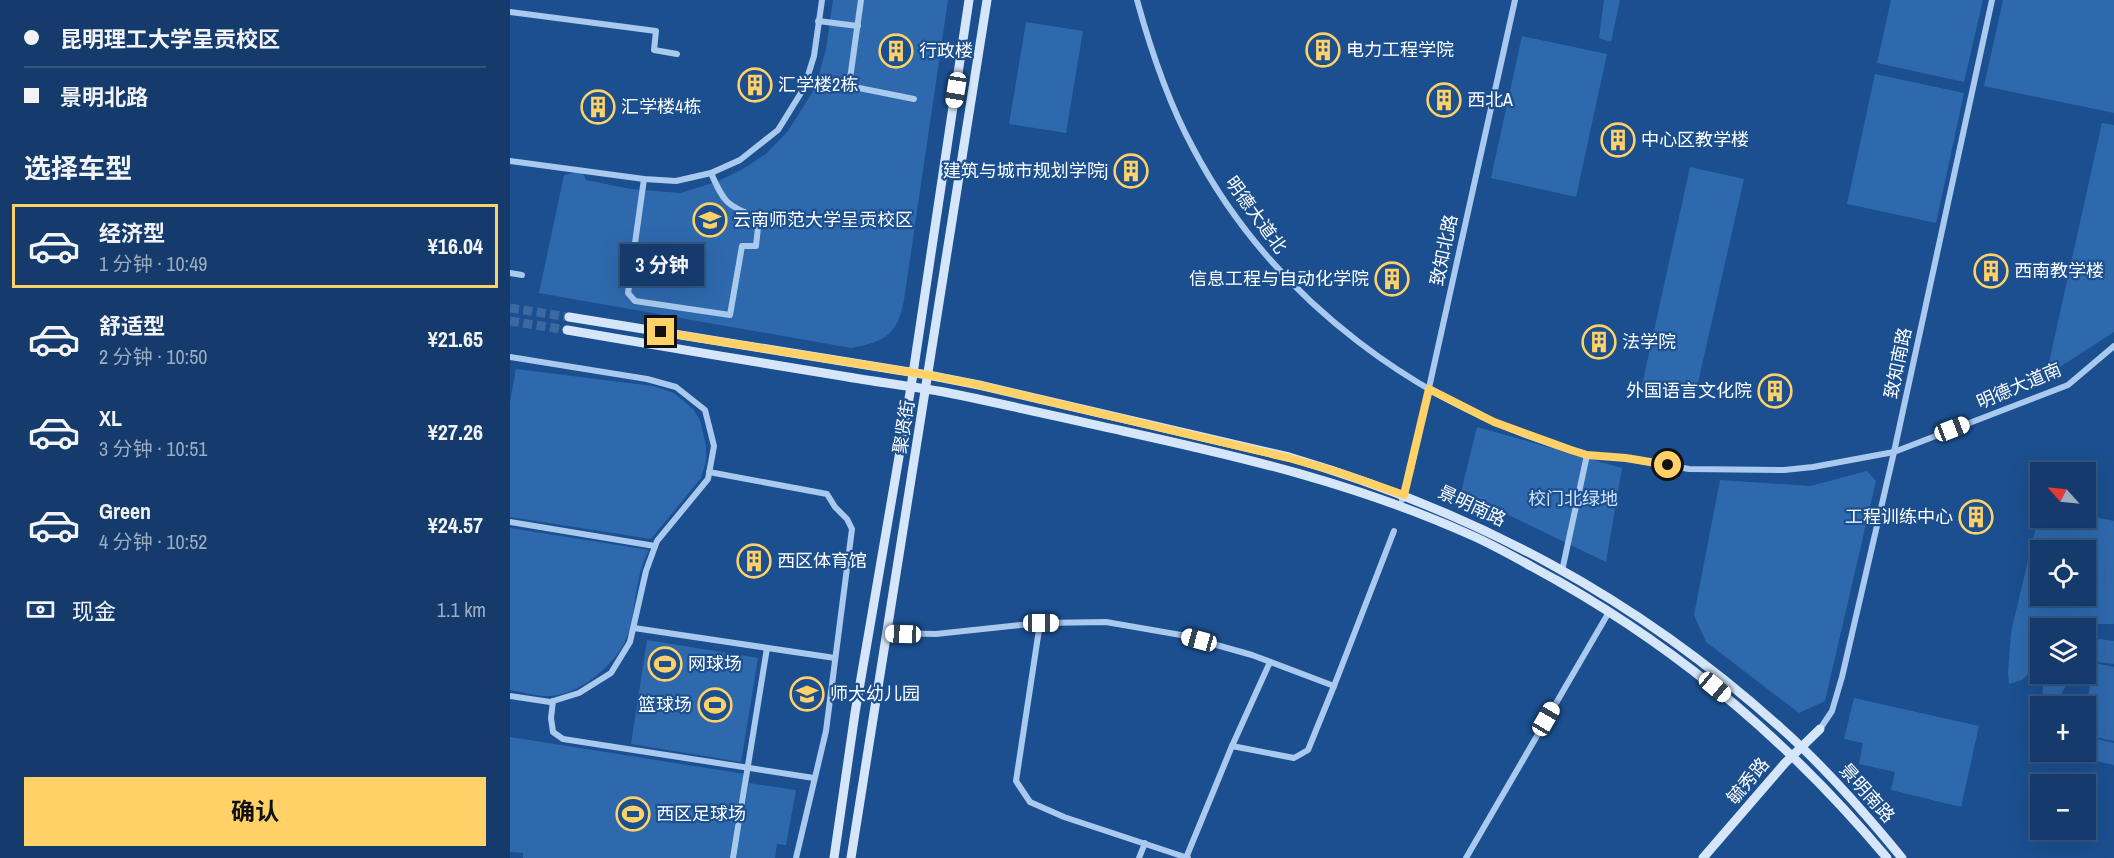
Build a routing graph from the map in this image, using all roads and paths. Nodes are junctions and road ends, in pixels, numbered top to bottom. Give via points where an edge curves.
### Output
1 (822, 0) edge
2 (861, 0) edge
3 (969, 0) edge
4 (987, 0) edge
5 (1137, 0) edge
6 (1515, 0) edge
7 (1992, 0) edge
8 (510, 12) edge
9 (818, 21) junction
10 (858, 26) junction
11 (677, 54) dead end
12 (914, 99) dead end
13 (510, 161) edge
14 (711, 173) junction
15 (644, 179) junction
16 (510, 273) edge
17 (522, 275) dead end
18 (569, 317) tunnel mouth
19 (567, 330) tunnel mouth
20 (2114, 346) edge
21 (510, 357) edge
22 (914, 372) junction
23 (928, 375) junction
24 (911, 387) junction
25 (1429, 389) junction
26 (926, 390) junction
27 (1894, 452) junction
28 (1587, 455) junction
29 (710, 472) junction
30 (1404, 495) junction
31 (1400, 506) junction
32 (510, 522) edge
33 (1394, 531) dead end
34 (655, 546) junction
35 (1562, 571) junction
36 (1610, 612) junction
37 (1041, 623) junction
38 (634, 628) junction
39 (886, 633) junction
40 (767, 648) junction
41 (835, 658) junction
42 (1270, 662) junction
43 (1334, 686) junction
44 (510, 696) edge
45 (553, 701) junction
46 (1820, 729) joint
47 (1232, 746) junction
48 (1800, 747) junction
49 (1792, 755) junction
50 (747, 768) junction
51 (814, 778) junction
52 (1145, 843) junction
53 (733, 858) edge
54 (796, 858) edge
55 (834, 858) edge
56 (851, 858) edge
57 (1139, 858) edge
58 (1187, 858) edge
59 (1466, 858) edge
60 (1703, 858) edge
61 (1887, 858) edge
62 (1902, 858) edge

1 - 9 street
2 - 10 street
3 - 22 main road, 聚贤街
4 - 23 main road, 聚贤街
5 - 25 street, 明德大道北 via 1149,45 1192,146 1262,252 1345,333
6 - 25 street, 致知北路
7 - 27 street, 致知南路
8 - 11 street via 656,31 654,50
9 - 10 street
9 - 14 street via 814,56 804,88 778,130 740,160
10 - 12 street via 849,86
13 - 15 street
14 - 15 street via 676,181
14 - 15 street via 729,205 759,218 756,246 742,246 730,315 635,301 628,293
16 - 17 street
18 - 22 main road, 景明南路
19 - 24 main road, 景明南路
20 - 27 street, 明德大道南 via 2068,385
21 - 29 street via 676,387 705,410 714,446
22 - 23 main road, 景明南路
22 - 24 main road, 聚贤街
23 - 26 main road, 聚贤街
23 - 30 main road, 景明南路 via 1278,454
24 - 26 main road, 景明南路
24 - 55 main road, 聚贤街
25 - 28 street, 明德大道北 via 1494,422
25 - 30 street, 致知北路
26 - 31 main road, 景明南路 via 1217,452 1335,483
26 - 39 main road, 聚贤街
27 - 28 street, 明德大道南 via 1784,470 1689,469
27 - 46 street, 致知南路 via 1836,700
28 - 35 street
29 - 34 street
29 - 41 street via 827,494 847,519 852,530
30 - 31 street, 致知北路
30 - 35 main road, 景明南路 via 1481,527
31 - 36 main road, 景明南路 via 1477,538
32 - 34 street
33 - 43 street
34 - 38 street
35 - 48 main road, 景明南路 via 1670,638
36 - 49 main road, 景明南路 via 1715,687
36 - 59 street
37 - 39 street via 936,634
37 - 42 street via 1106,622 1170,633
37 - 52 street via 1016,781 1030,802
38 - 40 street
38 - 45 street via 611,673 579,693
39 - 56 main road, 聚贤街
40 - 41 street
40 - 50 street
41 - 51 street via 826,731
42 - 43 street
42 - 47 street
43 - 47 street via 1308,750 1294,758
44 - 45 street
45 - 50 street via 553,732 563,739
46 - 48 main road, 毓秀路
47 - 58 street
48 - 49 main road, 毓秀路
48 - 62 main road, 景明南路 via 1857,804
49 - 60 main road, 毓秀路
49 - 61 main road, 景明南路
50 - 51 street
50 - 53 street
51 - 54 street
52 - 57 street
52 - 58 street

